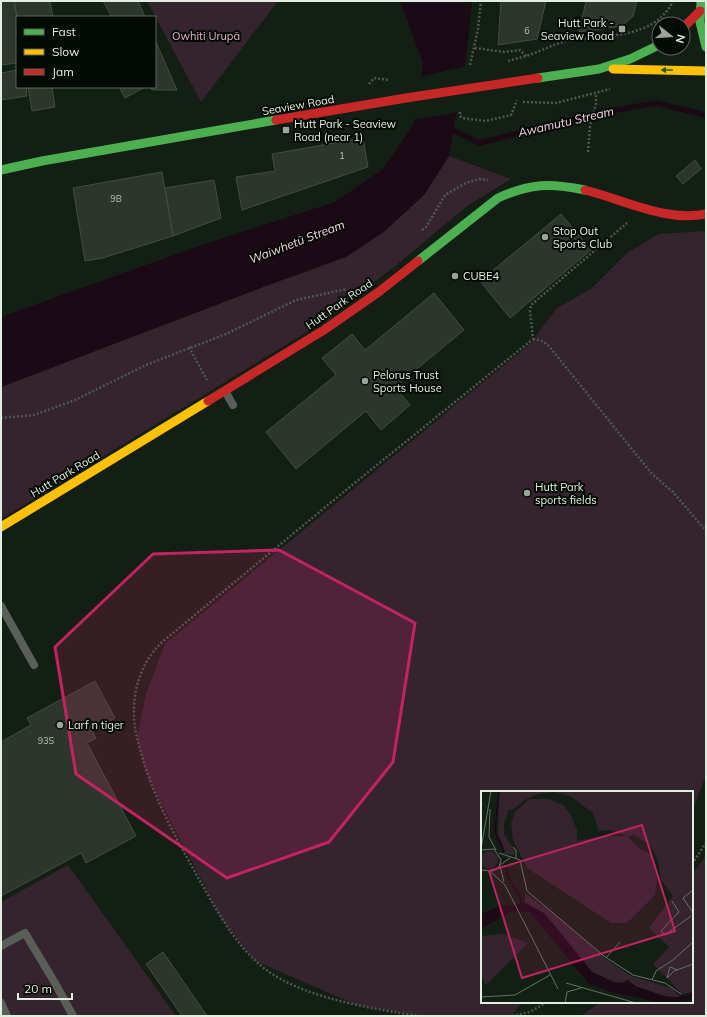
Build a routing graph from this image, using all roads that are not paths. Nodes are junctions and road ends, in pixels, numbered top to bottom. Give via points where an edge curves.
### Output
1 (701, 1) edge
2 (700, 11) junction
3 (691, 20) edge
4 (706, 47) edge
5 (651, 49) edge
6 (599, 69) junction
7 (706, 71) edge
8 (1, 170) edge
9 (706, 214) edge
10 (225, 390) junction
11 (233, 404) dead end
12 (1, 527) edge
13 (1, 606) edge
14 (34, 665) dead end
15 (1, 946) edge
16 (1, 1004) edge
17 (7, 1016) edge
18 (73, 1016) edge

1 - 2 main road
2 - 3 main road
2 - 4 main road
5 - 6 main road, Seaview Road
7 -> 6 main road, Seaview Road
6 - 8 main road, Seaview Road via 406,98
9 - 10 main road, Hutt Park Road via 678,217 565,186 539,185 517,190 498,198 380,291 324,330
10 - 11 lane
10 - 12 main road, Hutt Park Road
13 - 14 lane
15 - 18 lane via 25,933
16 - 17 lane

